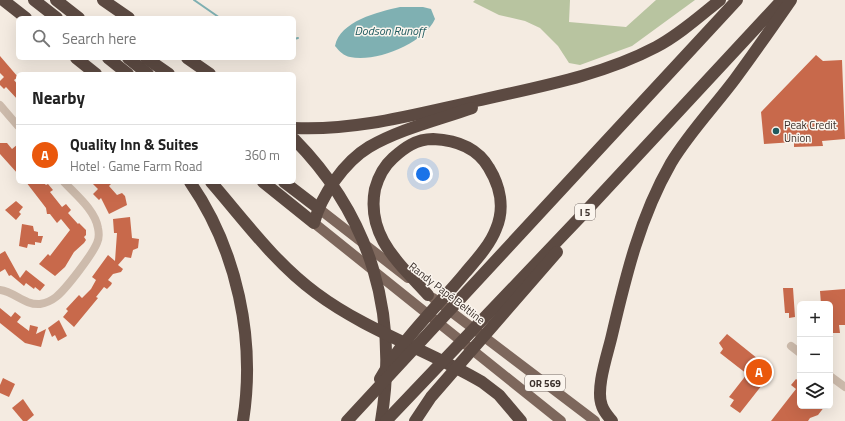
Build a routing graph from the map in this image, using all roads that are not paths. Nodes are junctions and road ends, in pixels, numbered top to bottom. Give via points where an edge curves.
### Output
1 (3, 0) edge
2 (34, 0) edge
3 (56, 0) edge
4 (103, 0) edge
5 (720, 0) edge
6 (737, 0) edge
7 (782, 0) edge
8 (791, 0) edge
9 (23, 16) edge
10 (54, 16) edge
11 (76, 16) edge
12 (126, 16) edge
13 (78, 60) edge
14 (110, 60) edge
15 (130, 60) edge
16 (149, 60) edge
17 (190, 60) edge
18 (94, 72) edge
19 (126, 72) edge
20 (146, 72) edge
21 (166, 72) edge
22 (207, 72) edge
23 (524, 90) junction
24 (0, 105) edge
25 (16, 124) edge
26 (296, 128) edge
27 (296, 141) edge
28 (66, 184) edge
29 (191, 184) edge
30 (213, 184) edge
31 (266, 184) edge
32 (287, 184) edge
33 (318, 208) junction
34 (585, 212) junction
35 (314, 222) junction
36 (0, 290) edge
37 (428, 295) junction
38 (791, 346) dead end
39 (797, 351) edge
40 (833, 378) edge
41 (845, 387) edge
42 (370, 396) junction
43 (244, 417) edge
44 (347, 421) edge
45 (381, 421) edge
46 (386, 421) edge
47 (415, 421) edge
48 (521, 421) edge
49 (561, 421) edge
50 (596, 421) edge
51 (612, 421) edge

1 - 9 highway
2 - 10 highway
3 - 11 highway
4 - 12 highway
5 - 23 highway via 657,47 575,78
6 - 42 highway
7 - 34 highway, I 5
8 - 51 highway via 735,80 690,135 671,163 653,199 628,268 602,378 601,406
13 - 18 highway
14 - 19 highway
15 - 20 highway
16 - 21 highway
17 - 22 highway
23 - 26 highway via 365,126 323,130
23 - 33 highway via 389,137 368,148 338,176
24 - 25 street
27 - 45 highway via 317,164 341,197 365,243 374,268 383,309 387,347
28 - 36 street via 97,223 98,238 92,252 61,292 50,301 27,303
29 - 43 highway via 222,239 238,295 246,351
30 - 48 highway via 268,248 302,282 344,312 469,374 499,395
31 - 35 highway, OR 569
32 - 33 highway, Randy Papé Beltline / OR 569
33 - 35 highway
33 - 37 main road, Randy Papé Beltline / OR 569
34 - 46 highway, I 5
34 - 47 highway via 563,245 431,397
35 - 49 main road, OR 569
37 - 42 highway via 397,261 383,241 375,223 373,204 377,180 389,162 406,147 429,139 448,140 468,148 486,163 494,176 501,205 496,229 475,262 392,358
37 - 50 main road, Randy Papé Beltline / OR 569
38 - 39 street
40 - 41 street
42 - 44 highway

